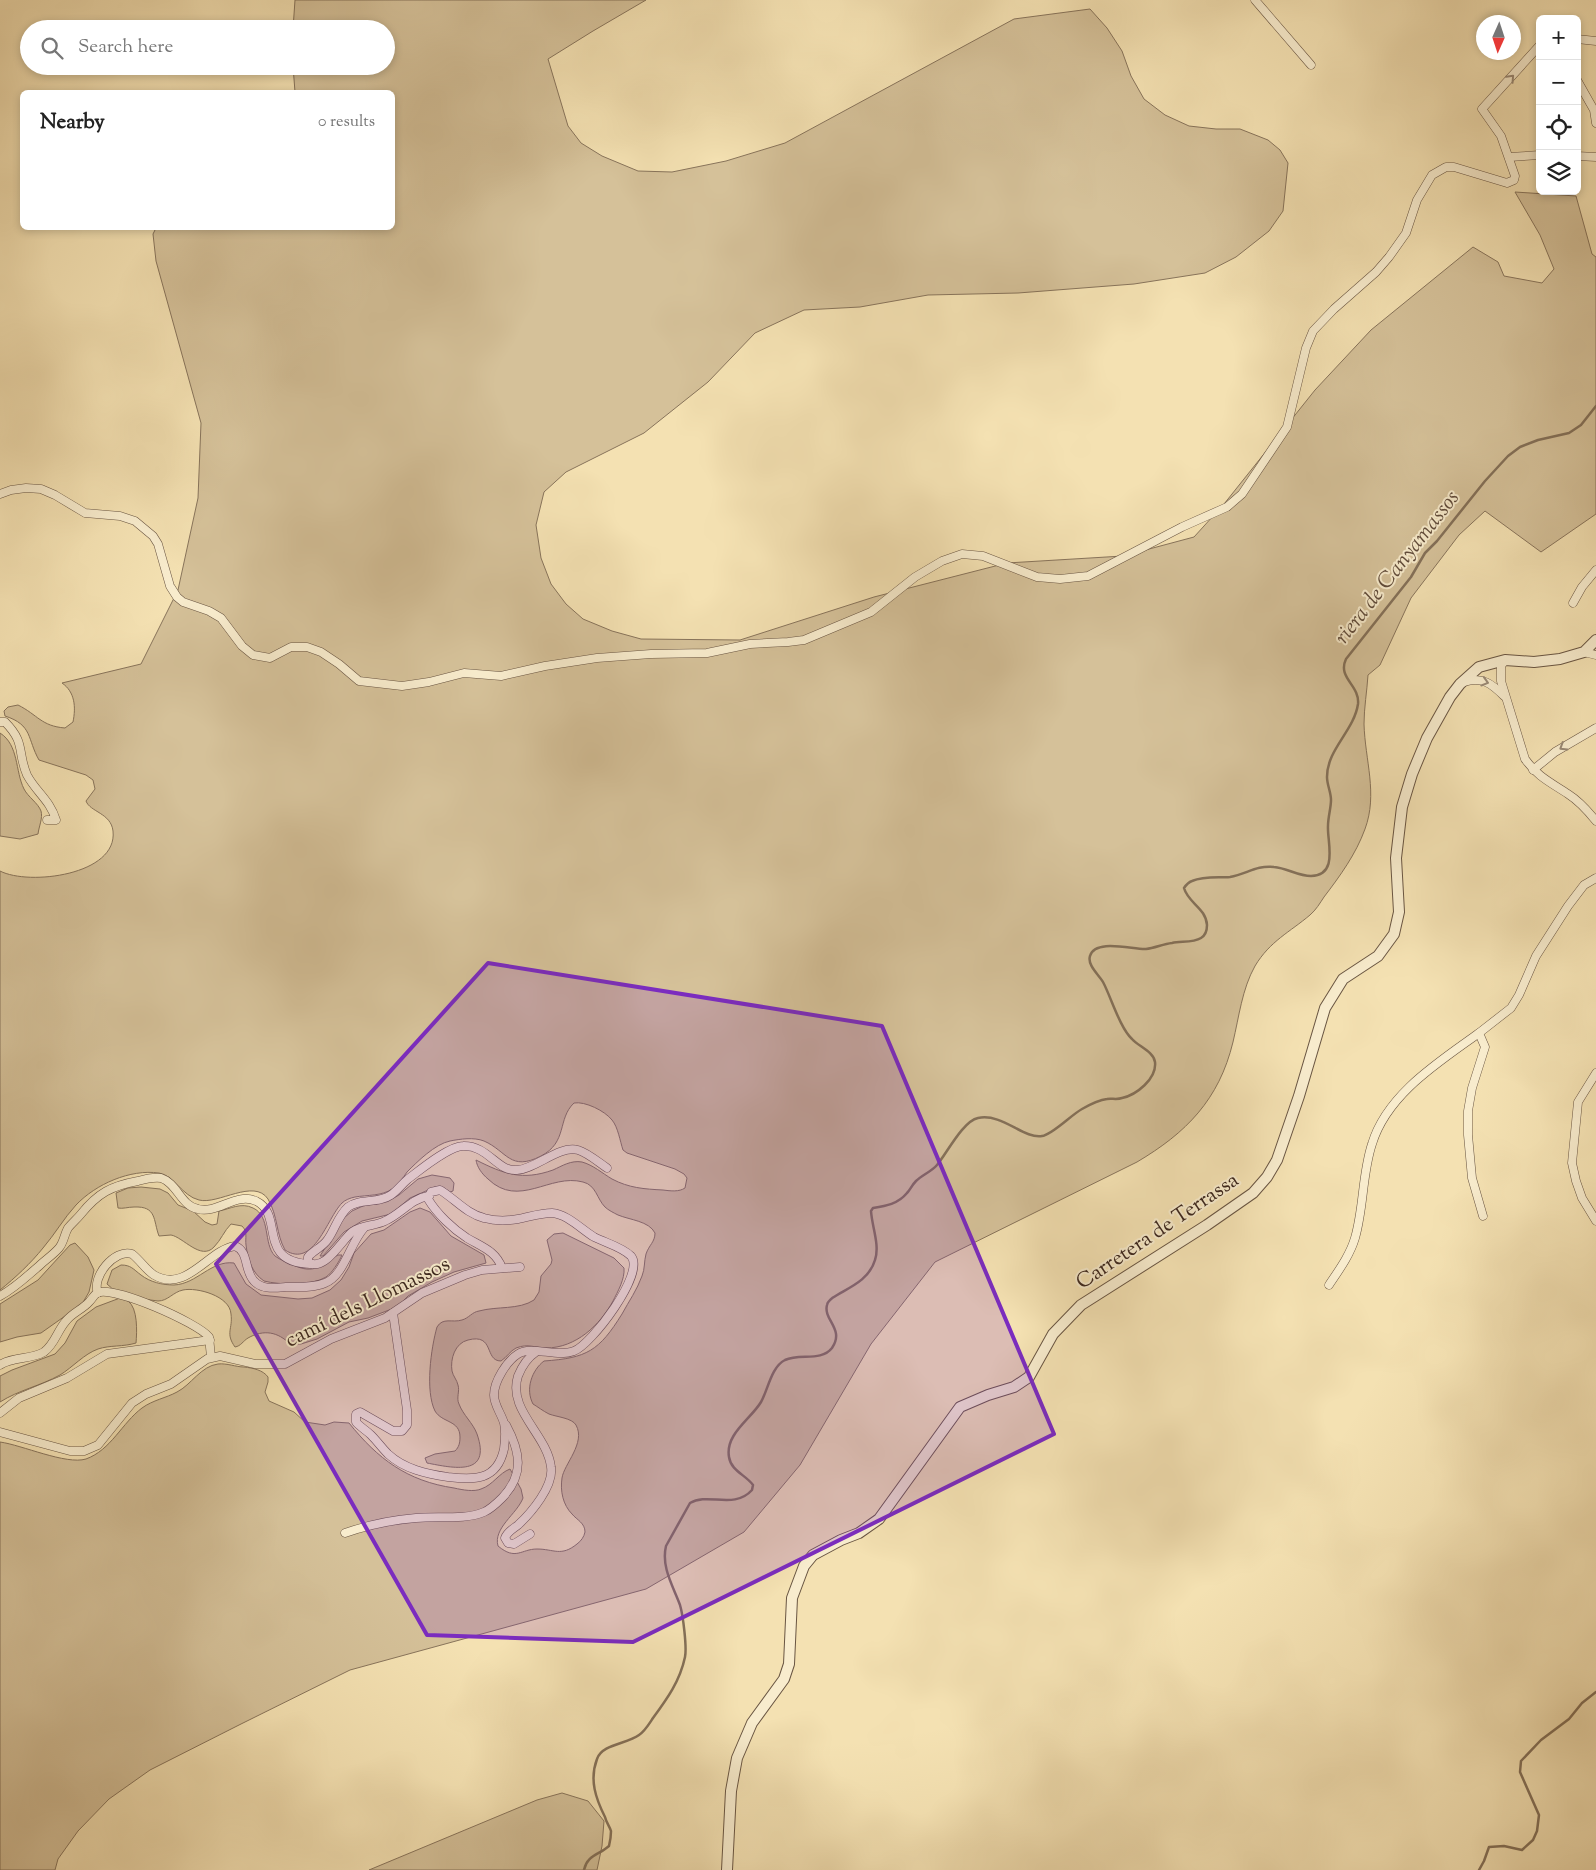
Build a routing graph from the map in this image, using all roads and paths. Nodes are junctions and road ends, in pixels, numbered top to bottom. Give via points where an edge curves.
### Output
1 (1257, 1) edge
2 (1581, 39) edge
3 (1596, 41) edge
4 (1536, 49) edge
5 (1311, 65) dead end
6 (1581, 87) edge
7 (1596, 123) edge
8 (1536, 155) edge
9 (1581, 156) edge
10 (1509, 157) junction
11 (1596, 157) edge
12 (0, 494) edge
13 (1596, 570) edge
14 (1573, 603) dead end
15 (1596, 640) edge
16 (1584, 652) junction
17 (1596, 655) edge
18 (1504, 660) junction
19 (1460, 684) junction
20 (1506, 697) junction
21 (0, 722) edge
22 (1596, 728) edge
23 (1533, 770) junction
24 (47, 820) dead end
25 (1596, 821) edge
26 (1596, 878) edge
27 (1479, 1033) junction
28 (1596, 1073) edge
29 (607, 1168) dead end
30 (428, 1196) junction
31 (1483, 1216) dead end
32 (1596, 1221) edge
33 (365, 1227) junction
34 (310, 1264) junction
35 (520, 1267) dead end
36 (502, 1268) junction
37 (1330, 1285) dead end
38 (98, 1293) junction
39 (0, 1296) edge
40 (393, 1313) junction
41 (210, 1340) junction
42 (536, 1352) junction
43 (211, 1357) junction
44 (0, 1365) edge
45 (0, 1412) edge
46 (503, 1421) junction
47 (0, 1432) edge
48 (345, 1533) dead end
49 (530, 1534) dead end
50 (728, 1870) edge

1 - 5 street
2 - 3 street
10 -> 4 street via 1501,136 1482,109
6 - 7 street via 1594,110
8 - 10 street
9 - 11 street
10 - 12 street via 1515,176 1510,183 1454,167 1446,167 1432,175 1417,200 1406,233 1389,257 1313,330 1287,427 1242,494 1227,507 1182,526 1088,576 1060,580 1037,577 983,556 962,554 942,561 915,577 871,612 804,640 750,644 707,653 598,658 501,676 464,673 402,686 369,683 360,681 321,652 307,647 291,647 270,658 252,655 221,618 177,597 170,586 158,544 135,521 124,516 85,513 41,489 26,488
13 - 14 street
15 - 16 street, Carretera de Terrassa
16 - 17 street
16 - 18 street, Carretera de Terrassa via 1546,661
18 - 19 street, Carretera de Terrassa via 1479,667
18 - 20 street via 1500,672
19 -> 20 street via 1483,680 1494,685
19 - 50 street, Carretera de Terrassa via 1427,738 1402,807 1396,858 1399,912 1394,934 1378,956 1343,979 1325,1008 1299,1096 1268,1177 1253,1193 1207,1225 1082,1305 1052,1334 1029,1377 1014,1387 960,1407 878,1519 859,1533 813,1555 804,1566 792,1598 789,1664 784,1679 752,1723 737,1758 731,1791
20 - 23 street via 1521,749
21 - 24 street via 14,730 27,774 52,808 56,820
22 -> 23 street via 1555,752
23 - 25 street via 1568,794
26 - 27 street via 1584,884 1568,906 1536,956 1511,1008
27 - 31 street via 1485,1047 1472,1088 1468,1135 1472,1178
27 - 37 street via 1414,1083 1385,1117 1370,1150 1355,1239
28 - 32 street via 1578,1102 1572,1163 1582,1198
29 - 34 street via 572,1149 514,1170 502,1167 479,1149 455,1147 389,1196 350,1206 341,1215 325,1244 308,1257
30 - 33 street via 414,1201 386,1221
30 - 36 street via 455,1228 493,1253
30 - 42 street via 440,1190 472,1213 490,1219 513,1220 544,1213 560,1215 632,1258 633,1272 624,1291 585,1344 570,1353
33 - 34 street via 353,1232 325,1262
33 - 38 street via 337,1274 323,1284 261,1286 251,1278 243,1252 235,1246 218,1252 193,1272 174,1278 156,1276 132,1254 120,1254 99,1278
34 - 39 street via 292,1261 282,1255 265,1211 255,1201 237,1200 214,1209 200,1210 188,1204 170,1183 154,1178 124,1184 98,1195 69,1227 55,1252
35 - 36 street, camí dels Llomassos
36 - 40 street, camí dels Llomassos via 465,1275 422,1293
38 - 41 street via 107,1291 123,1295 162,1310 200,1328
38 - 44 street via 66,1320 54,1342 44,1352
40 - 43 street, camí dels Llomassos via 331,1339 285,1364 260,1365
40 - 46 street via 408,1425 402,1432 393,1431 360,1412 355,1417 358,1424 401,1464 432,1474 469,1479 486,1475 497,1466 505,1443
41 - 43 street
41 - 45 street via 107,1354 67,1378 19,1398
42 - 46 street via 517,1355 496,1384 494,1401
42 - 49 street via 522,1367 516,1392 521,1408 546,1449 552,1473 538,1502 505,1538 514,1544
43 - 47 street via 171,1384 132,1403 102,1442 89,1450 70,1451
46 - 48 street via 512,1437 518,1471 510,1489 490,1509 473,1515 388,1521

